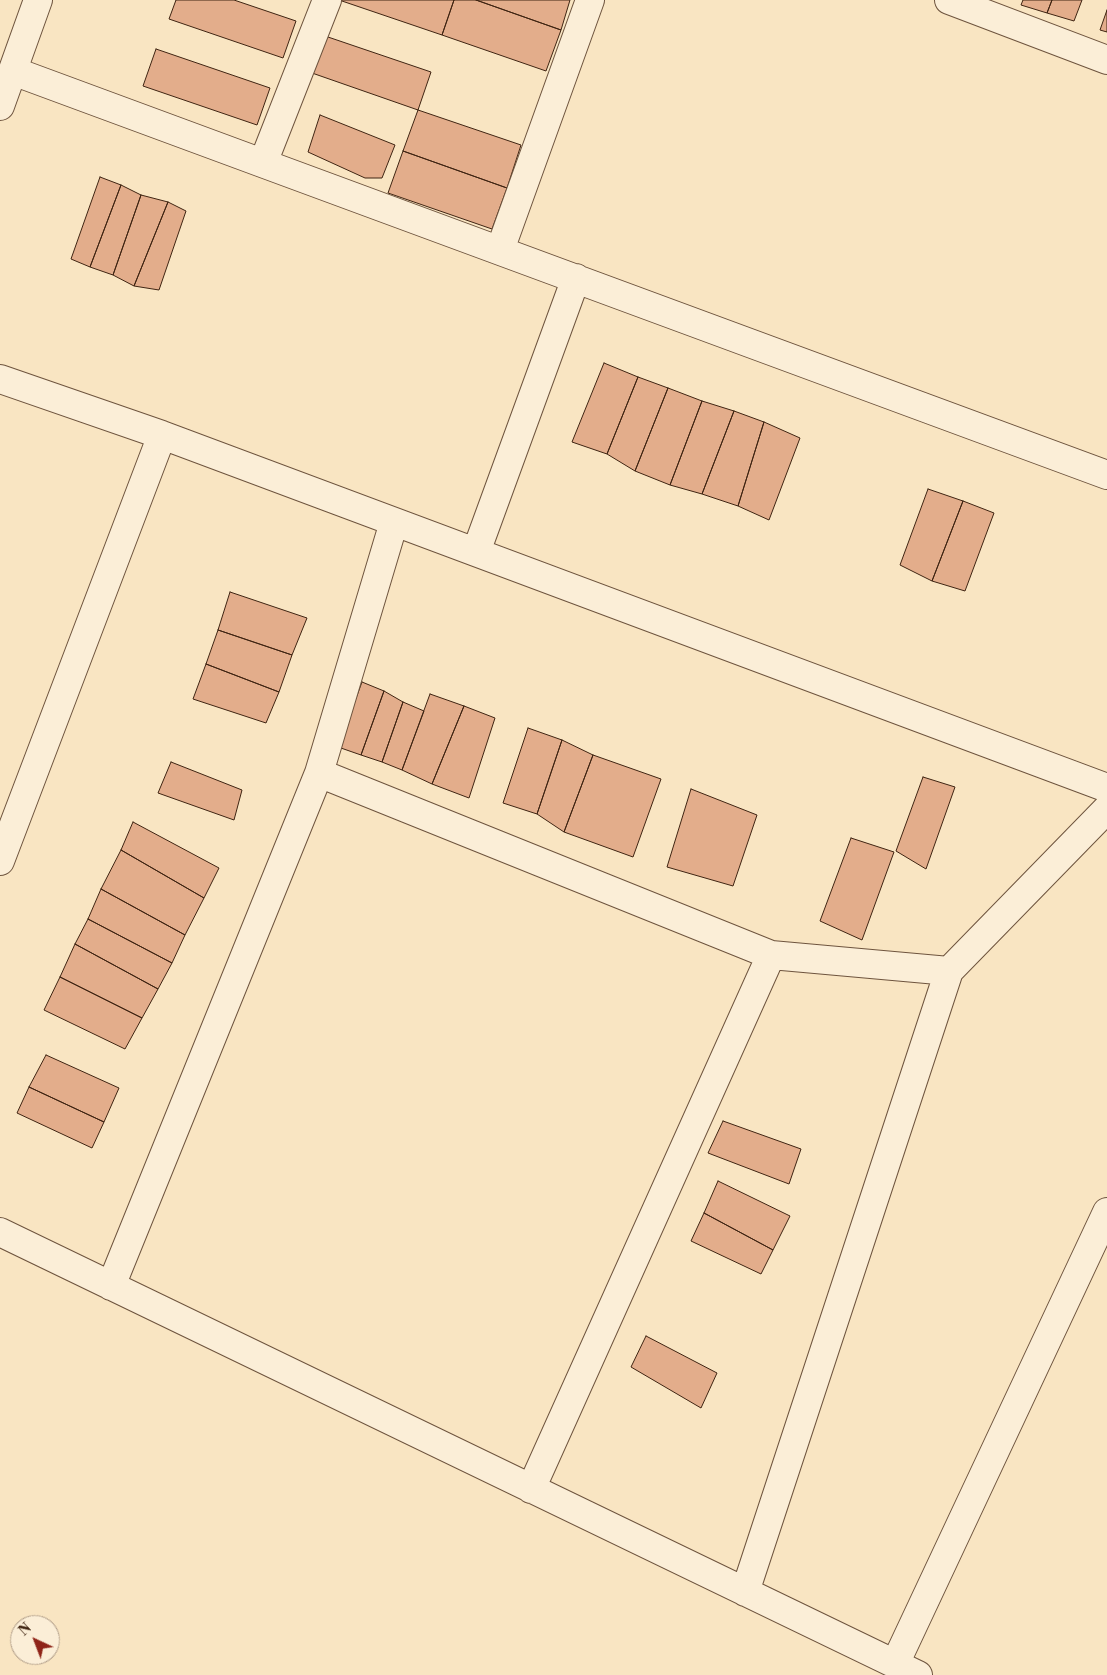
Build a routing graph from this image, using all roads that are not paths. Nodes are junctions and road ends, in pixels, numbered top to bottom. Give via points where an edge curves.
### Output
1 (38, 0) edge
2 (327, 0) edge
3 (590, 0) edge
4 (949, 0) edge
5 (1107, 60) edge
6 (13, 71) junction
7 (0, 106) edge
8 (263, 163) junction
9 (500, 250) junction
10 (576, 278) junction
11 (0, 379) edge
12 (162, 435) junction
13 (1107, 475) edge
14 (394, 522) junction
15 (476, 552) junction
16 (319, 773) junction
17 (1107, 788) edge
18 (1107, 809) edge
19 (0, 860) edge
20 (771, 955) junction
21 (950, 971) junction
22 (1107, 1212) edge
23 (0, 1232) edge
24 (111, 1286) junction
25 (531, 1489) junction
26 (745, 1592) junction
27 (907, 1670) edge

1 - 6 street
2 - 8 street
3 - 9 street
4 - 5 street
6 - 7 street
6 - 8 street
8 - 9 street
9 - 10 street
10 - 13 street
10 - 15 street
11 - 12 street
12 - 14 street
12 - 19 street
14 - 15 street
14 - 16 street
15 - 17 street
16 - 20 street
16 - 24 street
18 - 21 street
20 - 21 street
20 - 25 street
21 - 26 street
22 - 27 street
23 - 24 street
24 - 25 street
25 - 26 street
26 - 27 street

